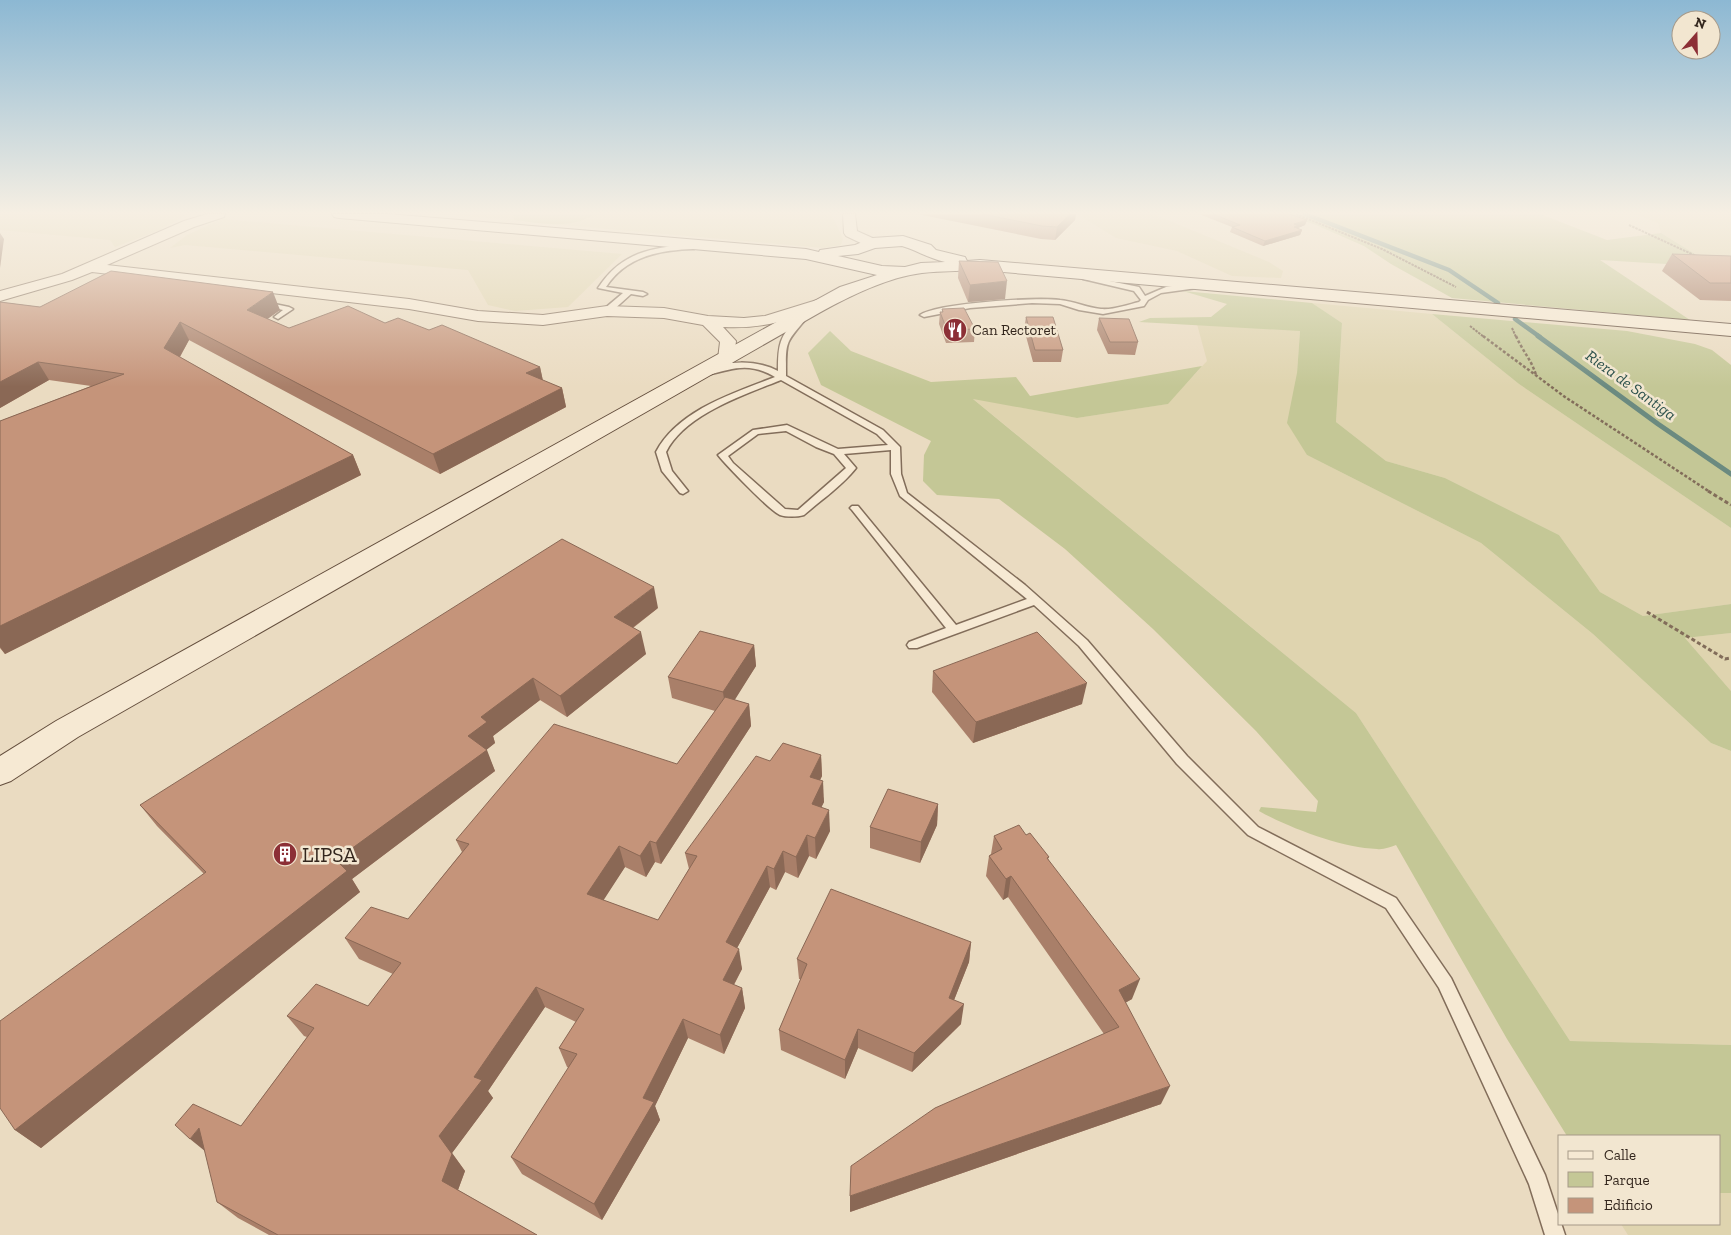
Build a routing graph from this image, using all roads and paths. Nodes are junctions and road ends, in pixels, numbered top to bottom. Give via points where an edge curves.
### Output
1 (79, 272) edge
2 (117, 272) edge
3 (134, 272) edge
4 (615, 272) edge
5 (859, 272) edge
6 (908, 272) edge
7 (1057, 272) edge
8 (1066, 272) edge
9 (1426, 272) edge
10 (106, 278) edge
11 (1209, 285) junction
12 (1459, 289) dead end
13 (628, 292) junction
14 (4, 293) edge
15 (838, 296) junction
16 (1144, 299) junction
17 (254, 302) edge
18 (813, 309) junction
19 (607, 311) junction
20 (638, 312) junction
21 (924, 315) dead end
22 (278, 317) dead end
23 (708, 321) junction
24 (1511, 326) dead end
25 (1731, 330) edge
26 (1496, 347) dead end
27 (726, 359) junction
28 (1536, 376) junction
29 (782, 377) junction
30 (684, 382) junction
31 (895, 447) junction
32 (838, 452) junction
33 (683, 491) dead end
34 (1731, 505) edge
35 (855, 508) dead end
36 (1035, 600) junction
37 (1647, 612) dead end
38 (954, 630) junction
39 (913, 645) dead end
40 (1731, 658) edge
41 (0, 772) edge
42 (1556, 1235) edge

1 - 14 street
2 - 10 lane
3 - 19 street via 409,304 478,316 543,320
4 - 13 lane via 602,288
5 - 15 main road
6 - 15 main road
7 - 16 lane via 1136,288
8 - 11 main road
9 - 12 path
11 - 16 lane via 1162,290
11 - 25 main road
13 - 19 lane
13 - 20 lane via 643,294
15 - 18 main road
15 - 23 street via 767,321
16 - 21 lane via 1141,304 1102,312 1052,301 970,306
17 - 22 lane via 289,309
18 - 27 main road
18 - 29 lane via 785,337 781,347
19 - 20 street
20 - 23 street
23 - 27 street via 728,341
24 - 28 path
26 - 28 path
27 - 30 main road
28 - 34 path via 1618,435
29 - 30 lane via 752,363 742,363
29 - 31 lane via 880,432
29 - 33 lane via 744,392 683,424 670,436 661,452 667,471
30 - 41 main road via 68,729
31 - 32 lane
31 - 36 lane via 896,474 903,494
32 - 32 lane via 787,428 756,432 723,455 782,512 800,513 851,468
35 - 38 lane
36 - 38 lane
36 - 42 lane via 1083,644 1182,760 1253,831 1391,903 1445,983 1538,1182
37 - 40 path via 1725,659
38 - 39 lane

